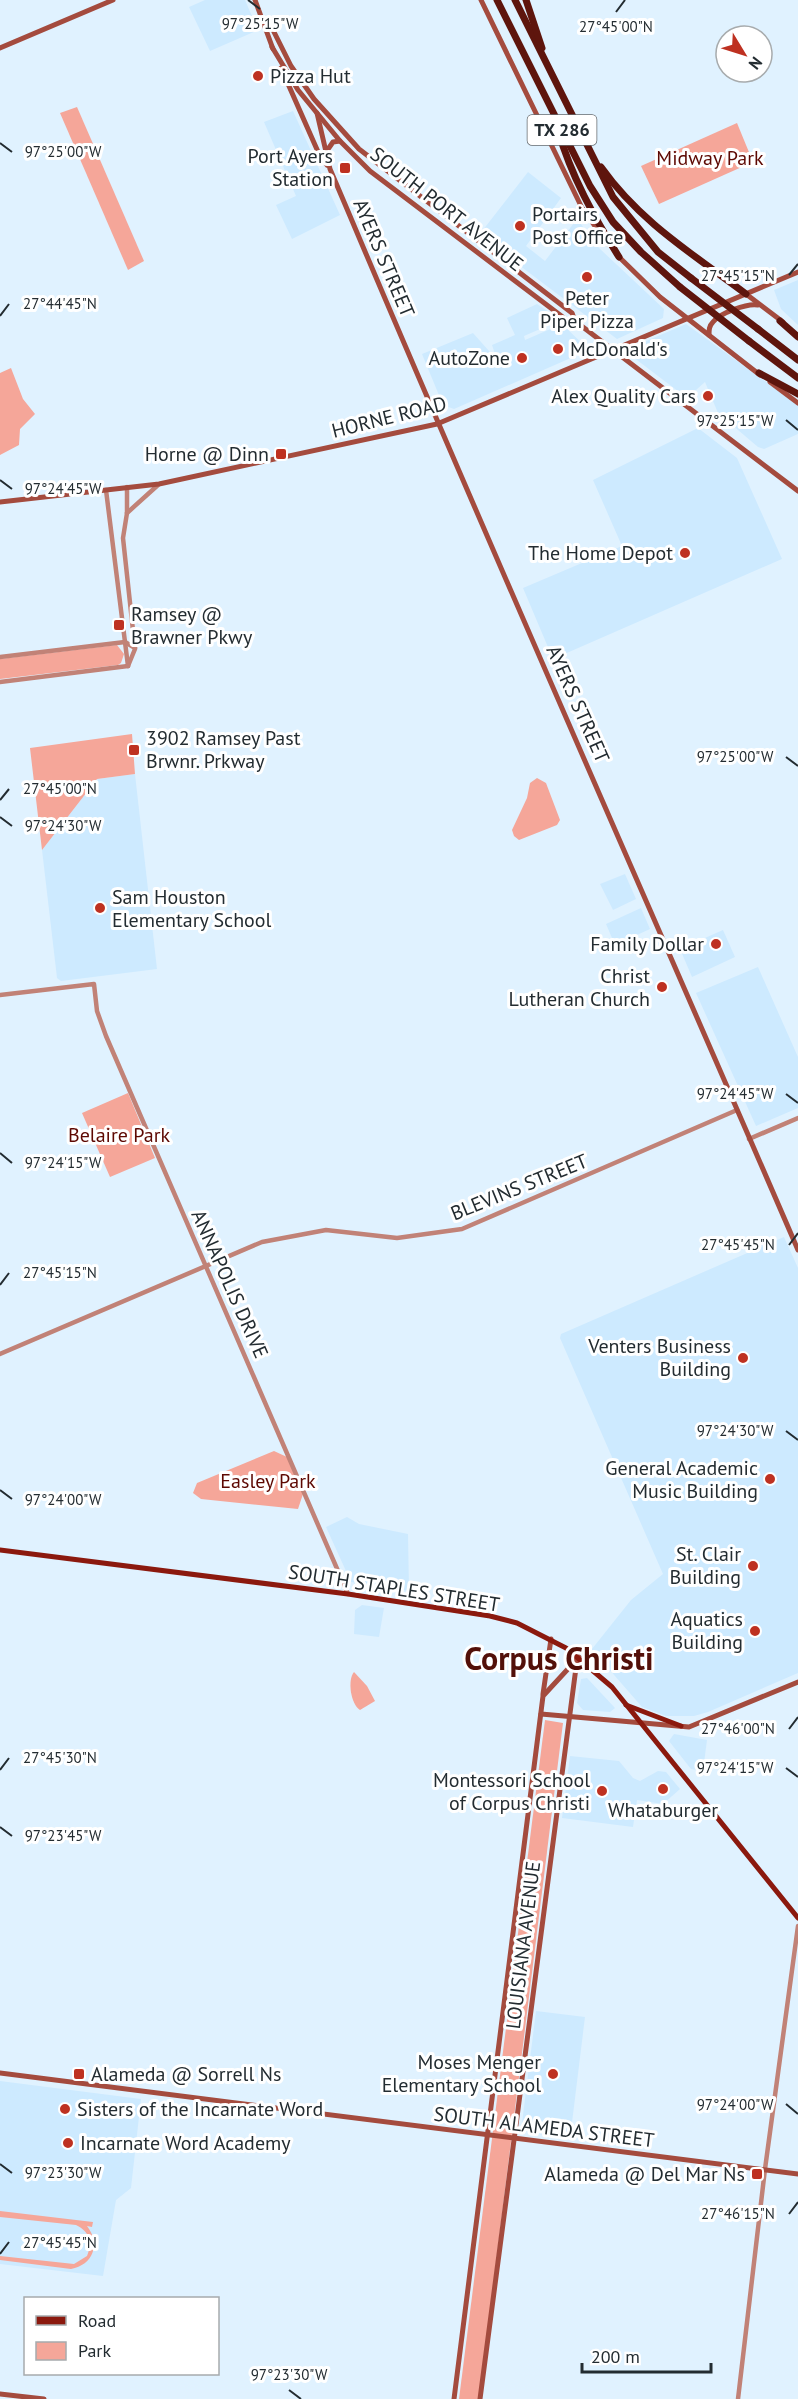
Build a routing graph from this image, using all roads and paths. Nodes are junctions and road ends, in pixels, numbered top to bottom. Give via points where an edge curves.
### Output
1 (113, 0) edge
2 (255, 0) edge
3 (481, 0) edge
4 (496, 0) edge
5 (515, 0) edge
6 (526, 0) edge
7 (266, 25) junction
8 (272, 47) junction
9 (0, 48) edge
10 (553, 79) junction
11 (319, 111) junction
12 (554, 114) junction
13 (340, 141) junction
14 (589, 150) junction
15 (326, 152) junction
16 (330, 169) junction
17 (619, 257) junction
18 (798, 272) edge
19 (746, 294) junction
20 (760, 305) junction
21 (686, 319) junction
22 (575, 321) junction
23 (780, 321) joint
24 (709, 335) junction
25 (798, 336) edge
26 (612, 351) junction
27 (798, 360) edge
28 (759, 374) junction
29 (798, 378) edge
30 (798, 394) edge
31 (798, 403) edge
32 (438, 424) junction
33 (159, 484) junction
34 (127, 488) junction
35 (106, 490) junction
36 (798, 491) edge
37 (0, 502) edge
38 (127, 513) junction
39 (125, 642) junction
40 (135, 649) junction
41 (0, 657) edge
42 (128, 666) junction
43 (0, 682) edge
44 (0, 995) edge
45 (737, 1110) junction
46 (798, 1118) edge
47 (749, 1138) junction
48 (798, 1250) edge
49 (205, 1265) junction
50 (0, 1354) edge
51 (0, 1551) edge
52 (348, 1594) junction
53 (550, 1639) junction
54 (579, 1656) junction
55 (798, 1682) edge
56 (543, 1696) junction
57 (625, 1705) junction
58 (541, 1714) junction
59 (569, 1717) junction
60 (639, 1724) junction
61 (681, 1726) junction
62 (798, 1918) edge
63 (798, 1926) edge
64 (0, 2073) edge
65 (486, 2136) junction
66 (515, 2139) junction
67 (765, 2169) junction
68 (798, 2174) edge
69 (0, 2394) edge
70 (44, 2399) edge
71 (453, 2399) edge
72 (480, 2399) edge
73 (738, 2399) edge

1 - 9 main road
2 - 7 main road, AYERS STREET
3 - 17 main road via 582,208
4 - 12 highway, TX 286
5 - 10 highway, TX 286
6 - 10 highway
7 - 8 main road, AYERS STREET via 264,33
7 - 11 main road, AYERS STREET via 272,28
8 - 11 main road, SOUTH PORT AVENUE via 298,90
8 - 16 main road, AYERS STREET via 319,153
10 - 14 highway, TX 286
11 - 13 main road, SOUTH PORT AVENUE
11 - 15 main road, AYERS STREET
11 - 22 main road, SOUTH PORT AVENUE via 367,156 572,314
12 - 17 highway via 571,170
12 - 29 highway, TX 286, bridge via 613,222 680,287
13 - 15 main road via 333,142
13 - 22 main road, SOUTH PORT AVENUE via 413,205 567,321
14 - 19 highway via 625,200
14 - 27 highway, TX 286, bridge via 613,197 658,252
15 - 16 main road, AYERS STREET
16 - 32 main road, AYERS STREET
17 - 21 main road
18 - 19 main road, HORNE ROAD
19 - 20 main road
19 - 21 main road, HORNE ROAD
20 - 23 main road
20 - 24 main road via 715,319
21 - 24 main road
21 - 26 main road, HORNE ROAD
22 - 26 main road, SOUTH PORT AVENUE
23 - 25 highway
24 - 28 main road
26 - 32 main road, HORNE ROAD
26 - 36 main road, SOUTH PORT AVENUE
28 - 30 highway
28 - 31 main road
32 - 33 main road, HORNE ROAD
32 - 45 main road, AYERS STREET
33 - 34 main road, HORNE ROAD
33 - 38 street
34 - 35 main road, HORNE ROAD
34 - 38 street
35 - 37 main road, HORNE ROAD
35 - 39 street
38 - 40 street via 123,538
39 - 40 street
39 - 41 street
39 - 42 street
40 - 42 street
42 - 43 street
44 - 49 street, ANNAPOLIS DRIVE via 94,984 97,1011 106,1036
45 - 47 main road, AYERS STREET
45 - 49 street, BLEVINS STREET via 462,1230 397,1238 326,1230 262,1242
46 - 47 street
47 - 48 main road, AYERS STREET
49 - 50 street, BLEVINS STREET
49 - 52 street, ANNAPOLIS DRIVE
51 - 52 main road, SOUTH STAPLES STREET
52 - 53 main road, SOUTH STAPLES STREET via 490,1616 517,1623
53 - 54 main road, SOUTH STAPLES STREET
53 - 56 main road, LOUISIANA AVENUE
54 - 56 main road
54 - 57 main road, SOUTH STAPLES STREET
54 - 59 main road, LOUISIANA AVENUE
55 - 61 main road via 720,1716
56 - 58 main road, LOUISIANA AVENUE
57 - 60 main road, SOUTH STAPLES STREET
57 - 61 main road
58 - 59 main road
58 - 65 main road, LOUISIANA AVENUE
59 - 60 main road
59 - 66 main road, LOUISIANA AVENUE
60 - 61 main road
60 - 62 main road, SOUTH STAPLES STREET
63 - 67 street
64 - 65 main road, SOUTH ALAMEDA STREET
65 - 66 main road, SOUTH ALAMEDA STREET
65 - 71 main road, LOUISIANA AVENUE
66 - 67 main road, SOUTH ALAMEDA STREET
66 - 72 main road, LOUISIANA AVENUE
67 - 68 main road, SOUTH ALAMEDA STREET
67 - 73 street
69 - 70 main road

